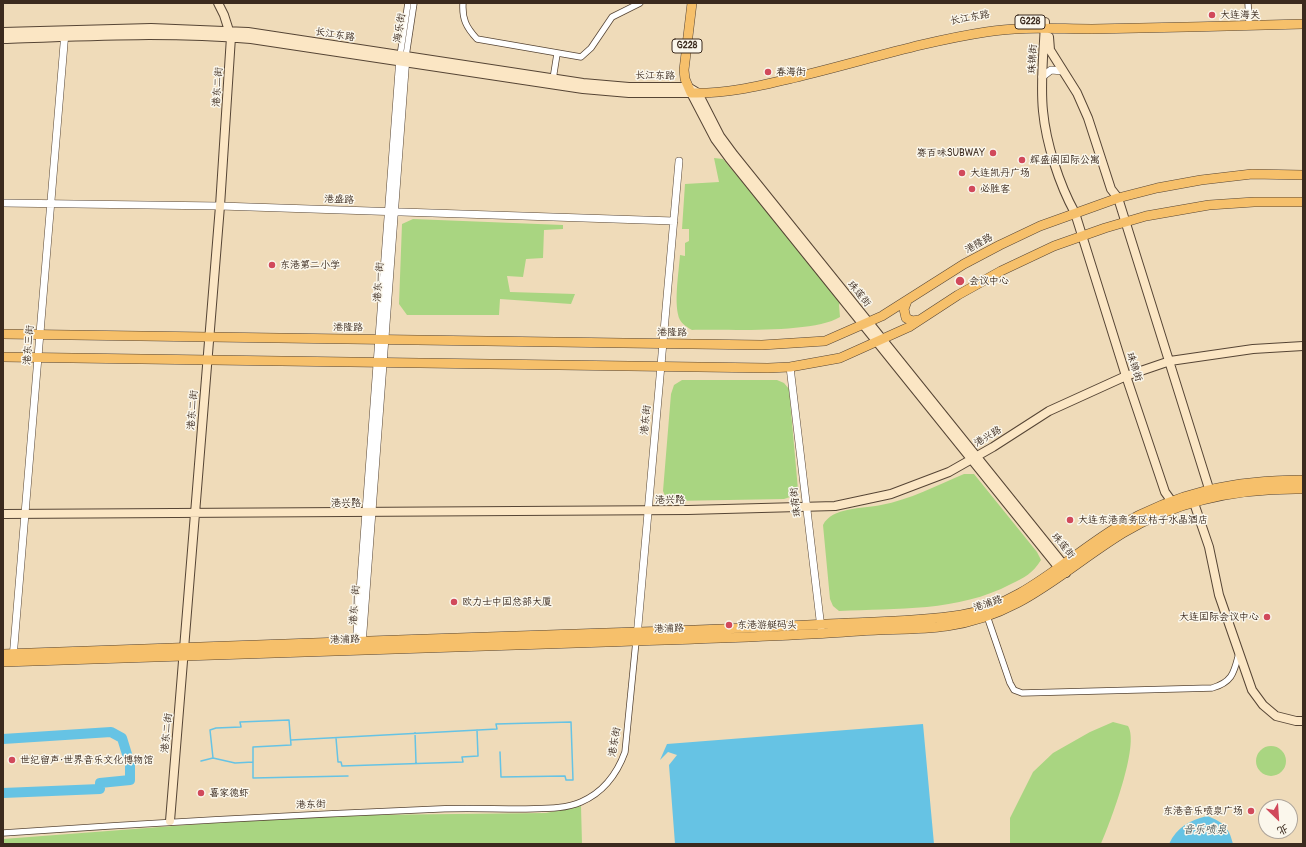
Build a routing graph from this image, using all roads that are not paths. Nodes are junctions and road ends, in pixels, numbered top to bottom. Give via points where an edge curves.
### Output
1 (218, 3) edge
2 (408, 3) edge
3 (414, 3) edge
4 (464, 3) edge
5 (640, 3) edge
6 (692, 3) edge
7 (1248, 3) edge
8 (1303, 19) edge
9 (1249, 20) junction
10 (1303, 24) edge
11 (1047, 26) junction
12 (3, 32) edge
13 (65, 34) junction
14 (230, 34) junction
15 (3, 39) edge
16 (557, 54) junction
17 (403, 59) junction
18 (1063, 71) junction
19 (1042, 77) junction
20 (553, 79) junction
21 (693, 91) junction
22 (679, 161) dead end
23 (1303, 175) edge
24 (1118, 198) junction
25 (1303, 202) edge
26 (3, 203) edge
27 (51, 204) junction
28 (220, 206) junction
29 (391, 212) junction
30 (1075, 213) junction
31 (674, 221) junction
32 (1126, 222) junction
33 (1082, 235) junction
34 (907, 301) junction
35 (919, 320) junction
36 (865, 324) junction
37 (3, 334) edge
38 (40, 335) junction
39 (209, 337) junction
40 (381, 340) junction
41 (879, 341) junction
42 (663, 344) junction
43 (1303, 346) edge
44 (3, 357) edge
45 (38, 358) junction
46 (208, 360) junction
47 (1170, 361) junction
48 (380, 363) junction
49 (661, 367) junction
50 (790, 367) junction
51 (1126, 376) junction
52 (974, 458) junction
53 (1303, 480) edge
54 (1303, 489) edge
55 (1211, 493) junction
56 (1170, 501) junction
57 (1194, 503) junction
58 (807, 507) junction
59 (1176, 508) junction
60 (647, 510) junction
61 (194, 513) junction
62 (369, 513) junction
63 (3, 514) edge
64 (25, 514) junction
65 (1063, 568) junction
66 (987, 616) junction
67 (821, 624) junction
68 (821, 634) junction
69 (637, 637) junction
70 (359, 644) junction
71 (185, 652) junction
72 (1239, 653) junction
73 (3, 654) edge
74 (13, 658) junction
75 (3, 662) edge
76 (1303, 721) edge
77 (170, 821) junction
78 (3, 833) edge

1 - 14 main road, 港东二街
2 - 17 street, 海乐街
3 - 17 street, 海乐街
4 - 16 street via 463,20 477,39
5 - 16 street via 612,17 591,48 581,57
6 - 21 main road, G228 via 684,70
7 - 9 street
8 - 9 main road, 长江东路 / G228
9 - 11 main road, 长江东路 / G228
10 - 11 main road, 长江东路 / G228 via 1089,29
11 - 18 main road, 珠锦街 via 1050,50
11 - 19 main road, 珠锦街
11 - 21 main road, 长江东路 / G228 via 1017,22 986,26 918,40 746,84
12 - 13 main road, 长江东路
13 - 14 main road, 长江东路
13 - 15 main road, 长江东路
13 - 27 street, 港东三街
14 - 17 main road, 长江东路
14 - 28 main road, 港东二街
16 - 20 street
17 - 20 main road, 长江东路
17 - 21 main road, 长江东路 via 583,89 629,93
17 - 29 street, 港东一街
18 - 19 street via 1052,70
18 - 24 main road, 珠锦街 via 1084,108 1111,189
19 - 30 main road, 珠锦街 via 1046,132 1067,198
20 - 21 main road, 长江东路 via 606,86
21 - 36 main road, 珠莲街 via 722,150
22 - 31 street, 港东街
23 - 24 main road, 港隆路 via 1252,174 1200,180
24 - 30 main road, 港隆路
24 - 32 main road, 珠锦街
25 - 32 main road via 1210,205
26 - 27 street, 港盛路
27 - 28 street, 港盛路
27 - 38 street, 港东三街
28 - 29 street, 港盛路
28 - 39 main road, 港东二街
29 - 31 street, 港盛路
29 - 40 street, 港东一街
30 - 33 main road, 珠锦街
30 - 34 main road, 港隆路 via 1022,234 981,255
31 - 42 street, 港东街
32 - 33 main road
32 - 47 main road, 珠锦街
33 - 35 main road via 1001,271 960,293
33 - 51 main road, 珠锦街
34 - 35 main road via 904,309 906,318 912,321
34 - 36 main road, 港隆路
35 - 41 main road
36 - 41 main road, 珠莲街
36 - 42 main road, 港隆路 via 825,341 762,345
37 - 38 main road, 港隆路
38 - 39 main road, 港隆路
38 - 45 street, 港东三街
39 - 40 main road, 港隆路
39 - 46 main road, 港东二街
40 - 42 main road, 港隆路
40 - 48 street, 港东一街
41 - 50 main road via 840,358
41 - 52 main road, 珠莲街
42 - 49 street, 港东街
43 - 47 main road, 港兴路 via 1253,349
44 - 45 main road
45 - 46 main road
45 - 64 street, 港东三街
46 - 48 main road
46 - 61 main road, 港东二街
47 - 51 main road, 港兴路
47 - 55 main road, 珠锦街
48 - 49 main road
48 - 62 street, 港东一街
49 - 50 main road
49 - 60 street, 港东街
50 - 58 street, 珠荷街
51 - 52 main road, 港兴路 via 1049,411
51 - 56 main road, 珠锦街
52 - 58 main road, 港兴路 via 949,472 891,494 835,506
52 - 65 main road, 珠莲街
53 - 55 main road, 港浦路 via 1248,483
54 - 55 main road, 港浦路
55 - 56 main road, 港浦路
55 - 57 main road, 港浦路
56 - 59 main road, 珠锦街
56 - 65 main road, 港浦路 via 1117,527
57 - 59 main road, 港浦路
57 - 72 main road via 1209,547 1219,595
58 - 60 main road, 港兴路
58 - 67 street, 珠荷街
59 - 65 main road, 港浦路 via 1126,532
60 - 62 main road, 港兴路
60 - 69 street, 港东街
61 - 62 main road, 港兴路
61 - 64 main road, 港兴路
61 - 71 main road, 港东二街
62 - 70 street, 港东一街
63 - 64 main road, 港兴路
64 - 74 street, 港东三街
65 - 66 main road, 港浦路 via 1019,604
65 - 67 main road, 港浦路 via 1021,593 983,610 943,617
66 - 68 main road, 港浦路 via 944,626
66 - 72 street via 1010,683 1014,690 1022,694 1212,688 1224,684 1233,674
67 - 68 street, 珠荷街
67 - 69 main road, 港浦路
68 - 69 main road, 港浦路
69 - 70 main road, 港浦路
69 - 77 street, 港东街 via 625,752 612,779 598,793 581,802 561,807 441,809
70 - 71 main road, 港浦路
71 - 74 main road, 港浦路
71 - 77 main road, 港东二街
72 - 76 main road via 1252,690 1262,705 1276,716
73 - 74 main road, 港浦路
74 - 75 main road, 港浦路
77 - 78 street, 港东街

